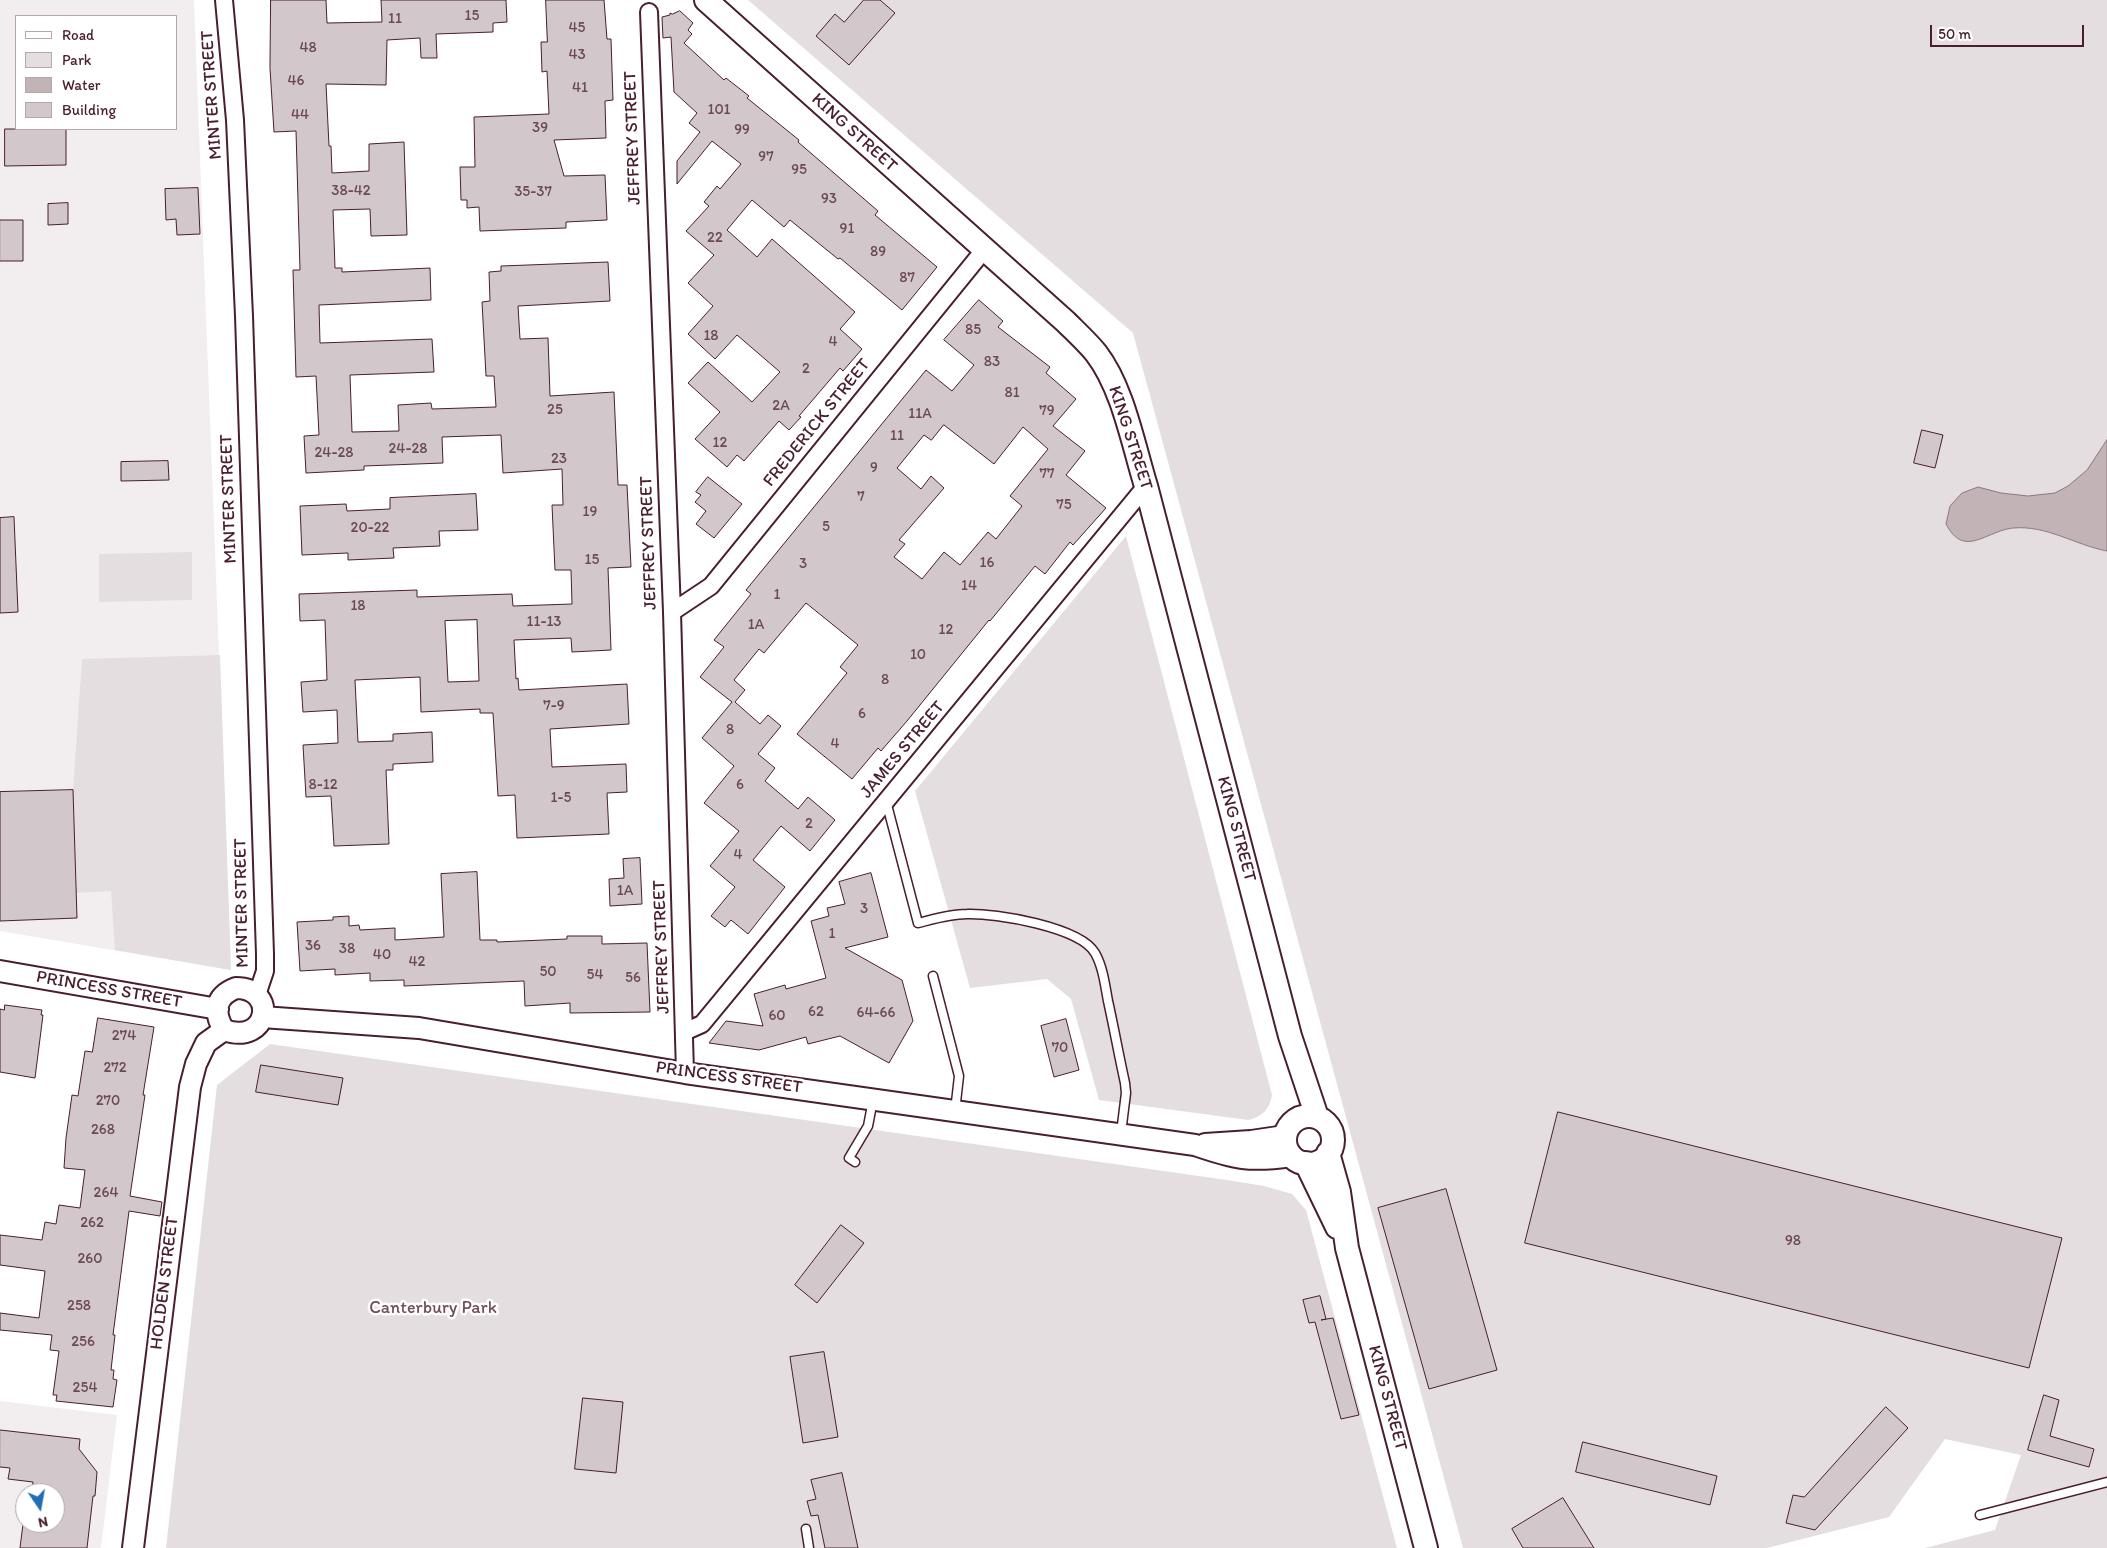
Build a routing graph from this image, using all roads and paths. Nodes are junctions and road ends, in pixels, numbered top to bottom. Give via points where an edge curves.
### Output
1 (224, 0) edge
2 (706, 0) edge
3 (649, 12) dead end
4 (984, 250) junction
5 (1146, 486) junction
6 (672, 612) junction
7 (886, 801) junction
8 (0, 971) edge
9 (932, 976) dead end
10 (257, 995) junction
11 (218, 1009) junction
12 (262, 1017) junction
13 (224, 1030) junction
14 (684, 1032) junction
15 (685, 1073) junction
16 (874, 1099) junction
17 (955, 1110) junction
18 (1121, 1134) junction
19 (1300, 1138) junction
20 (1328, 1153) junction
21 (855, 1162) dead end
22 (1347, 1248) junction
23 (2107, 1482) edge
24 (1980, 1515) dead end
25 (806, 1529) dead end
26 (133, 1548) edge
27 (809, 1548) edge
28 (1426, 1548) edge

1 - 10 street, MINTER STREET via 236,129 244,316 265,954 265,971
2 - 4 main road, KING STREET
3 - 6 street, JEFFREY STREET
4 - 5 main road, KING STREET via 1066,322 1096,353 1120,399
4 - 6 street, FREDERICK STREET via 711,586
5 - 7 street, JAMES STREET
5 - 19 main road, KING STREET via 1290,1036
6 - 14 street, JEFFREY STREET
7 - 14 street, JAMES STREET via 702,1024
7 - 18 lane via 918,924 950,915 1005,916 1078,937 1094,952 1102,972 1125,1083
8 - 11 street, PRINCESS STREET
9 - 17 lane via 959,1076
10 - 11 street via 251,990 236,988 224,994
10 - 12 street via 262,1003
11 - 13 street via 217,1015
12 - 13 street via 253,1030 245,1034
12 - 15 street, PRINCESS STREET via 419,1028
13 - 26 street, HOLDEN STREET via 206,1043 190,1087
14 - 15 street, JEFFREY STREET
15 - 16 street, PRINCESS STREET
16 - 17 street, PRINCESS STREET
16 - 21 lane via 868,1126 849,1158
17 - 18 street, PRINCESS STREET
18 - 19 street, PRINCESS STREET via 1195,1145
19 - 20 main road via 1322,1159
19 - 20 main road, KING STREET via 1323,1121 1332,1133
19 - 22 main road, KING STREET
20 - 22 main road, KING STREET via 1339,1192
22 - 28 main road, KING STREET
23 - 24 lane
25 - 27 lane

